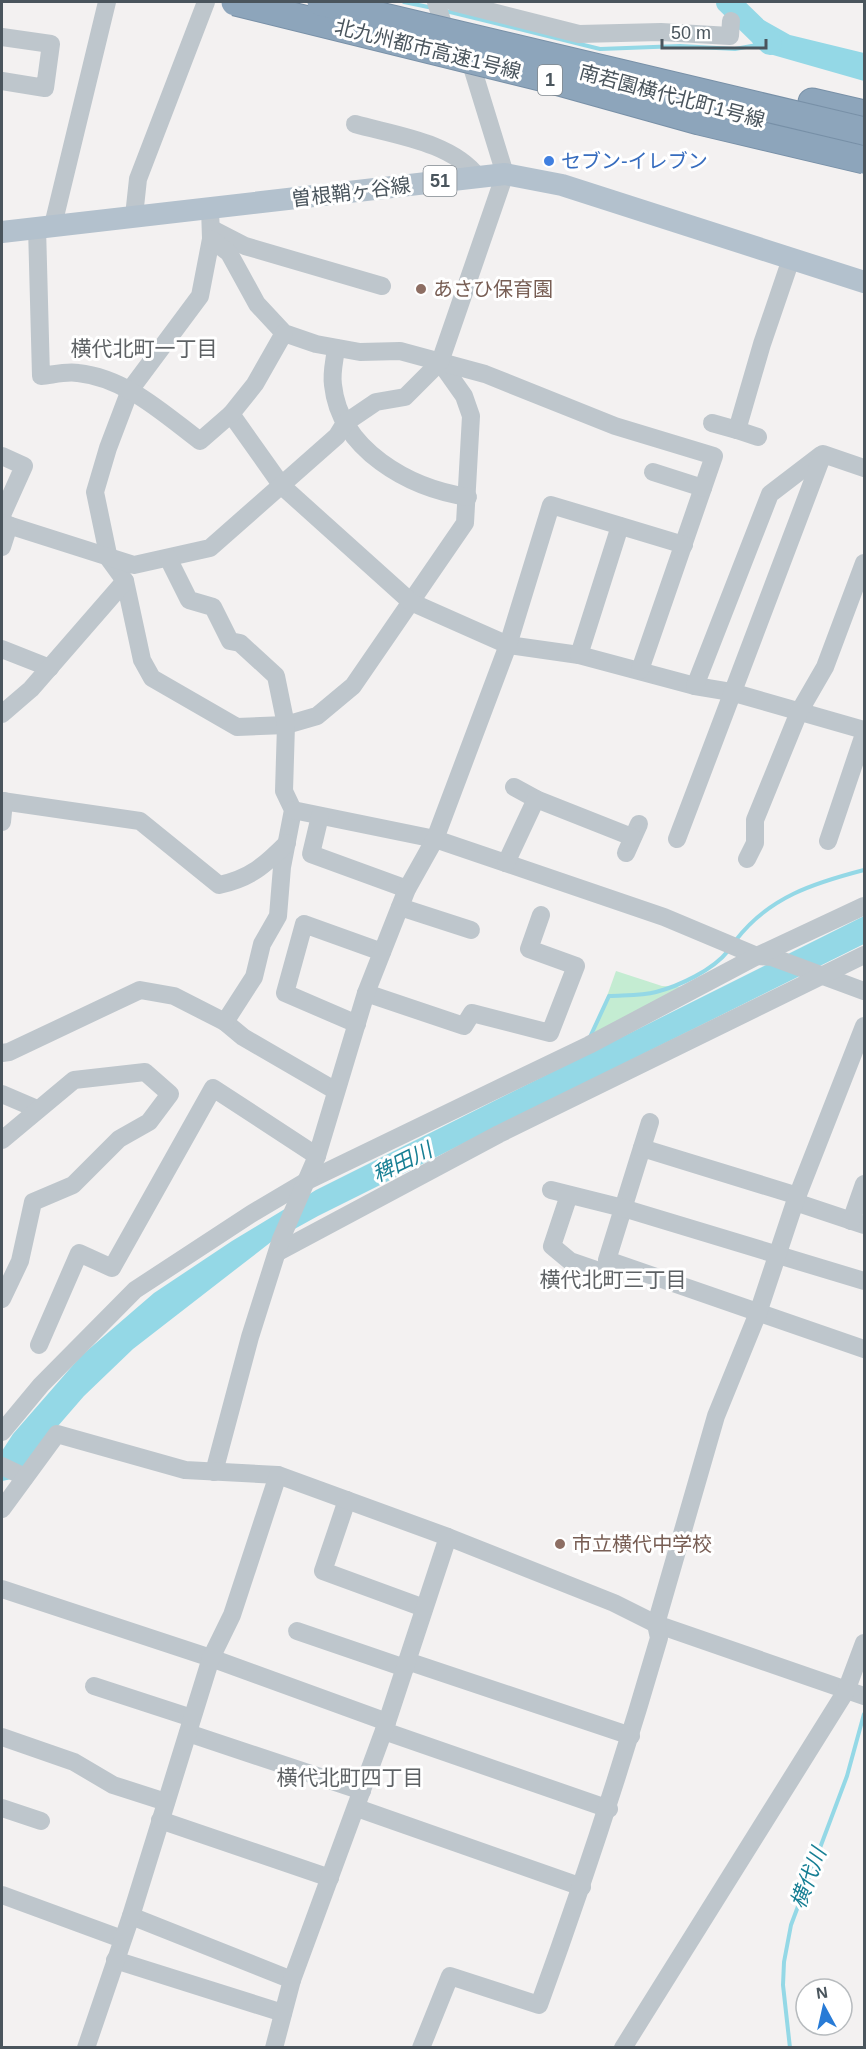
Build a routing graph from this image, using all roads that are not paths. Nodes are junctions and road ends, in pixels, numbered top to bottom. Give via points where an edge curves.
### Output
1 (107, 2) edge
2 (206, 2) edge
3 (225, 2) edge
4 (235, 2) edge
5 (321, 2) edge
6 (339, 2) edge
7 (436, 2) edge
8 (453, 2) edge
9 (731, 21) dead end
10 (444, 27) junction
11 (2, 37) edge
12 (591, 65) junction
13 (472, 68) junction
14 (552, 80) junction
15 (2, 81) edge
16 (864, 114) edge
17 (355, 124) dead end
18 (864, 124) edge
19 (864, 131) edge
20 (864, 146) edge
21 (864, 160) edge
22 (864, 169) edge
23 (505, 174) junction
24 (477, 177) junction
25 (134, 216) junction
26 (210, 225) junction
27 (45, 226) junction
28 (2, 232) edge
29 (791, 259) junction
30 (864, 282) edge
31 (382, 286) dead end
32 (284, 333) junction
33 (336, 348) junction
34 (440, 362) junction
35 (130, 390) junction
36 (231, 414) junction
37 (345, 423) junction
38 (712, 423) dead end
39 (737, 430) junction
40 (758, 437) dead end
41 (823, 454) junction
42 (2, 456) edge
43 (864, 468) edge
44 (653, 472) dead end
45 (282, 486) junction
46 (703, 488) junction
47 (468, 497) junction
48 (4, 521) edge
49 (620, 526) junction
50 (684, 545) junction
51 (2, 547) edge
52 (168, 558) junction
53 (109, 559) junction
54 (864, 563) edge
55 (125, 581) junction
56 (411, 602) junction
57 (508, 645) junction
58 (2, 649) edge
59 (579, 655) junction
60 (50, 668) junction
61 (640, 670) junction
62 (695, 686) junction
63 (731, 692) junction
64 (799, 712) junction
65 (2, 714) edge
66 (286, 725) junction
67 (864, 732) edge
68 (514, 786) dead end
69 (536, 799) junction
70 (3, 801) edge
71 (293, 810) junction
72 (320, 816) junction
73 (2, 822) edge
74 (632, 838) dead end
75 (435, 839) junction
76 (677, 839) dead end
77 (828, 842) dead end
78 (287, 843) junction
79 (747, 859) dead end
80 (506, 863) junction
81 (407, 889) junction
82 (400, 906) junction
83 (864, 906) edge
84 (541, 915) dead end
85 (471, 930) dead end
86 (382, 952) junction
87 (765, 956) junction
88 (864, 956) edge
89 (822, 975) junction
90 (864, 991) edge
91 (366, 993) junction
92 (225, 1022) junction
93 (357, 1024) junction
94 (864, 1026) edge
95 (2, 1053) edge
96 (336, 1091) junction
97 (2, 1094) edge
98 (37, 1109) junction
99 (650, 1122) dead end
100 (2, 1140) edge
101 (642, 1148) junction
102 (316, 1156) junction
103 (864, 1184) edge
104 (303, 1186) junction
105 (551, 1190) dead end
106 (569, 1194) junction
107 (797, 1199) junction
108 (623, 1208) junction
109 (858, 1223) edge
110 (280, 1246) junction
111 (778, 1255) junction
112 (599, 1271) dead end
113 (864, 1281) edge
114 (2, 1299) edge
115 (758, 1313) junction
116 (39, 1345) dead end
117 (864, 1349) edge
118 (2, 1432) edge
119 (2, 1466) edge
120 (214, 1472) junction
121 (278, 1475) junction
122 (25, 1477) junction
123 (347, 1500) junction
124 (2, 1509) edge
125 (448, 1537) junction
126 (2, 1589) edge
127 (424, 1608) junction
128 (656, 1624) junction
129 (297, 1632) dead end
130 (864, 1643) edge
131 (211, 1658) junction
132 (406, 1664) junction
133 (94, 1686) dead end
134 (857, 1694) edge
135 (190, 1725) junction
136 (385, 1726) junction
137 (631, 1736) junction
138 (2, 1737) edge
139 (360, 1799) junction
140 (166, 1802) junction
141 (2, 1808) edge
142 (609, 1809) junction
143 (160, 1820) junction
144 (40, 1821) dead end
145 (330, 1878) junction
146 (582, 1887) junction
147 (2, 1895) edge
148 (131, 1916) junction
149 (122, 1940) junction
150 (115, 1960) junction
151 (292, 1980) junction
152 (283, 2013) junction
153 (86, 2047) edge
154 (274, 2048) edge
155 (421, 2048) edge
156 (623, 2048) edge

1 - 27 street
2 - 25 street via 138,179
3 - 13 street, 南若園横代北町1号線
4 - 14 highway, 北九州都市高速1号線 / 1, bridge
5 - 12 highway, 北九州都市高速1号線 / 1, bridge
6 - 10 street, 南若園横代北町1号線
7 - 10 street
8 - 9 street via 579,34 661,32 730,36
10 - 13 street
10 - 18 street, 南若園横代北町1号線
11 - 15 street via 51,44 45,88
12 - 16 highway, bridge
12 - 19 highway, 北九州都市高速1号線 / 1, bridge
13 - 22 street, 南若園横代北町1号線
13 - 23 street
14 - 20 highway, bridge via 703,107
14 - 21 highway, 北九州都市高速1号線 / 1, bridge via 699,121
17 - 24 street via 439,149 470,166
23 - 24 main road, 曽根鞘ヶ谷線 / 51
23 - 29 main road, 曽根鞘ヶ谷線 / 51 via 562,185
23 - 34 street
24 - 26 main road, 曽根鞘ヶ谷線 / 51
25 - 26 main road, 曽根鞘ヶ谷線 / 51
25 - 27 main road, 曽根鞘ヶ谷線 / 51
26 - 31 street via 245,246
26 - 32 street via 257,304
26 - 35 street via 200,296
27 - 28 main road, 曽根鞘ヶ谷線 / 51
27 - 35 street via 41,376 78,372
29 - 30 main road, 曽根鞘ヶ谷線 / 51
29 - 39 street
32 - 33 street
32 - 36 street via 255,384
33 - 34 street via 400,351
33 - 37 street via 333,385
34 - 37 street via 405,397 376,402
34 - 46 street via 485,374 615,426 714,456
34 - 47 street via 464,396 471,416
35 - 36 street via 200,441
35 - 53 street via 95,492
36 - 45 street
37 - 45 street via 337,436
37 - 47 street via 366,450 400,474 440,493
38 - 39 street
39 - 40 street
41 - 43 street
41 - 62 street via 770,494
41 - 63 street
42 - 48 street via 24,466
44 - 46 street
45 - 52 street via 210,548
45 - 56 street
46 - 50 street
47 - 56 street via 465,523
48 - 51 street
48 - 53 street
49 - 50 street
49 - 57 street via 551,505
49 - 59 street
50 - 61 street
52 - 53 street via 134,565
52 - 66 street via 189,600 213,607 230,641 240,643 276,676
53 - 55 street
54 - 64 street via 825,667
55 - 60 street
55 - 66 street via 142,660 152,678 237,727
56 - 57 street
56 - 66 street via 353,686 317,716
57 - 59 street
57 - 75 street
58 - 60 street
59 - 61 street
60 - 65 street
61 - 62 street
62 - 63 street
63 - 64 street
63 - 76 street
64 - 67 street
64 - 79 street via 755,820 755,843
66 - 71 street via 284,791
67 - 77 street
68 - 69 street
69 - 74 street
69 - 80 street
70 - 73 street
70 - 78 street via 140,822 219,885 242,880 265,865
71 - 72 street
71 - 78 street
72 - 75 street
72 - 81 street via 311,854
75 - 80 street
75 - 81 street
78 - 92 street via 278,916 262,944 254,977
80 - 87 street
81 - 82 street
82 - 85 street
82 - 86 street
83 - 87 street
84 - 91 street via 529,950 576,966 550,1034 472,1013 464,1026
86 - 91 street
86 - 93 street via 304,924 285,993
87 - 89 street
87 - 104 street
88 - 89 street
89 - 90 street
89 - 110 street
91 - 93 street
92 - 95 street via 174,996 140,990
92 - 96 street via 243,1037
93 - 96 street
94 - 107 street
96 - 102 street
97 - 98 street
98 - 100 street
98 - 114 street via 74,1080 145,1072 170,1094 149,1122 119,1139 73,1185 33,1202 20,1261
99 - 101 street
101 - 107 street
101 - 108 street
102 - 104 street
102 - 116 street via 213,1088 112,1268 79,1252
103 - 109 street
104 - 110 street
104 - 118 street via 135,1290 41,1385
105 - 106 street
106 - 108 street
106 - 112 street via 552,1246 570,1261
107 - 109 street
107 - 111 street
108 - 111 street
108 - 115 street via 607,1260
110 - 120 street via 250,1337
111 - 113 street
111 - 115 street
115 - 117 street
115 - 128 street via 716,1416
119 - 122 street
120 - 121 street
120 - 122 street via 186,1470 57,1434
121 - 123 street
121 - 131 street via 232,1615
122 - 124 street
123 - 125 street
123 - 127 street via 323,1571
125 - 127 street
125 - 128 street via 614,1603
126 - 131 street
127 - 132 street
128 - 134 street
128 - 137 street via 659,1638
129 - 132 street
130 - 134 street
131 - 135 street
131 - 136 street
132 - 136 street
132 - 137 street
133 - 135 street
134 - 156 street
135 - 139 street
135 - 140 street
136 - 139 street
136 - 142 street
137 - 142 street
138 - 140 street via 74,1762 114,1785
139 - 145 street
139 - 146 street
140 - 143 street
141 - 144 street
142 - 146 street
143 - 145 street
143 - 148 street
145 - 151 street
146 - 155 street via 539,2005 450,1976
147 - 149 street
148 - 149 street
148 - 151 street
149 - 150 street
150 - 152 street
150 - 153 street
151 - 152 street
152 - 154 street

